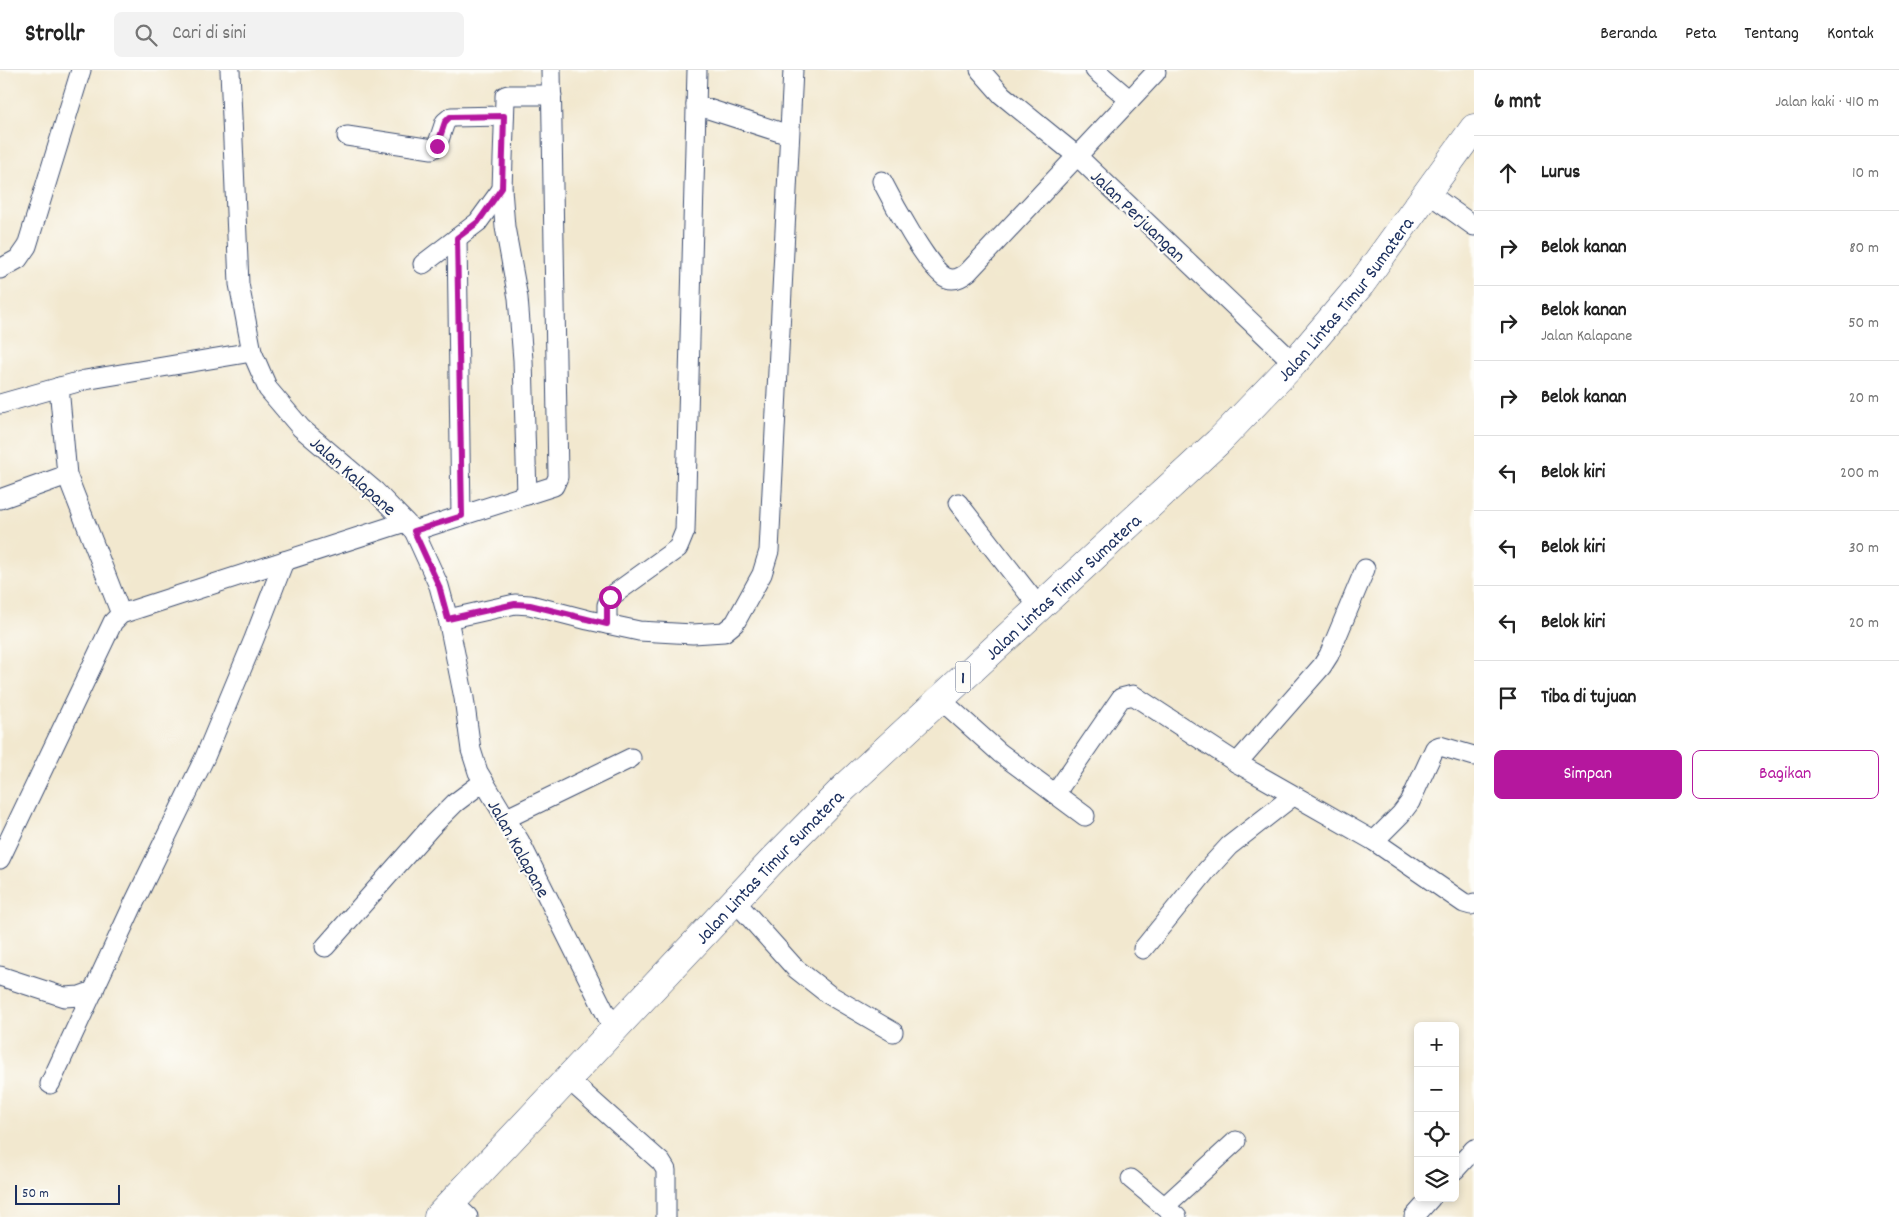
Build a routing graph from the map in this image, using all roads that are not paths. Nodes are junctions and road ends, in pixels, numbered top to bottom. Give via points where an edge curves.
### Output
1 (81, 70) edge
2 (230, 70) edge
3 (551, 70) edge
4 (697, 70) edge
5 (793, 70) edge
6 (980, 70) edge
7 (1096, 70) edge
8 (1156, 72) dead end
9 (552, 95) junction
10 (1130, 100) junction
11 (696, 105) junction
12 (504, 116) junction
13 (1474, 128) edge
14 (789, 135) junction
15 (347, 136) dead end
16 (1077, 156) junction
17 (882, 180) dead end
18 (502, 188) junction
19 (1428, 193) junction
20 (1474, 226) edge
21 (457, 238) junction
22 (423, 264) dead end
23 (0, 269) edge
24 (252, 352) junction
25 (1294, 363) junction
26 (59, 387) junction
27 (0, 404) edge
28 (67, 475) junction
29 (527, 495) junction
30 (0, 499) edge
31 (958, 503) dead end
32 (462, 516) junction
33 (409, 526) junction
34 (284, 561) junction
35 (1366, 569) dead end
36 (1039, 607) junction
37 (120, 614) junction
38 (448, 619) junction
39 (607, 624) junction
40 (940, 699) junction
41 (1474, 756) edge
42 (631, 758) dead end
43 (1237, 763) junction
44 (483, 782) junction
45 (1056, 794) junction
46 (1292, 796) junction
47 (1085, 816) dead end
48 (505, 819) junction
49 (1374, 841) junction
50 (0, 859) edge
51 (734, 902) junction
52 (1474, 903) edge
53 (325, 947) dead end
54 (1143, 949) dead end
55 (0, 976) edge
56 (94, 991) junction
57 (614, 1030) junction
58 (893, 1032) dead end
59 (568, 1079) junction
60 (50, 1084) dead end
61 (1236, 1141) dead end
62 (1474, 1149) edge
63 (1459, 1166) edge
64 (1131, 1179) dead end
65 (1427, 1202) edge
66 (453, 1212) edge
67 (1172, 1214) edge
68 (666, 1217) edge
69 (1414, 1217) edge

1 - 23 street via 27,246 18,259
2 - 24 street, Jalan Kalapane via 239,284
3 - 9 street
4 - 11 street
5 - 14 street
6 - 16 street, Jalan Perjuangan via 1002,95
7 - 10 street
8 - 10 street
9 - 12 street via 505,96
9 - 29 street via 558,477 554,486
10 - 16 street
11 - 14 street
11 - 39 street via 684,531 678,548 610,597
12 - 15 street via 450,117 445,122 437,146 432,149
12 - 18 street
13 - 19 highway, Jalan Lintas Timur Sumatera / 1
14 - 39 street via 769,551 762,574 735,623 724,632 648,632
16 - 17 street via 968,272 957,279 946,278 937,269 904,222
16 - 25 street, Jalan Perjuangan
18 - 21 street via 478,222
18 - 29 street via 518,298
19 - 20 street
19 - 25 highway, Jalan Lintas Timur Sumatera / 1 via 1360,284
21 - 22 street
21 - 32 street
24 - 26 street
24 - 33 street, Jalan Kalapane via 268,389 301,428 375,491
25 - 36 highway, Jalan Lintas Timur Sumatera / 1 via 1218,442
26 - 27 street
26 - 28 street
28 - 30 street
28 - 37 street
29 - 32 street
31 - 36 street
32 - 33 street
33 - 34 street
33 - 38 street, Jalan Kalapane via 439,586
34 - 37 street
34 - 56 street via 205,757
35 - 43 street via 1322,666
36 - 40 highway, Jalan Lintas Timur Sumatera / 1
37 - 50 street via 113,622
38 - 39 street via 515,604
38 - 44 street, Jalan Kalapane via 471,750
40 - 45 street via 1000,753
40 - 51 highway, Jalan Lintas Timur Sumatera / 1 via 843,789
41 - 49 street via 1440,746 1435,748 1410,802
42 - 48 street
43 - 45 street via 1133,695 1121,698
43 - 46 street
44 - 48 street, Jalan Kalapane
44 - 53 street via 431,827
45 - 47 street
46 - 49 street
46 - 54 street via 1229,846
48 - 57 street, Jalan Kalapane via 520,842
49 - 52 street via 1464,903
51 - 57 highway, Jalan Lintas Timur Sumatera / 1
51 - 58 street via 795,968 828,994
55 - 56 street via 64,997
56 - 60 street
57 - 59 highway, Jalan Lintas Timur Sumatera / 1
59 - 66 highway, Jalan Lintas Timur Sumatera / 1
59 - 68 street via 661,1162 666,1170
61 - 67 street
62 - 63 street
64 - 67 street
65 - 69 street

